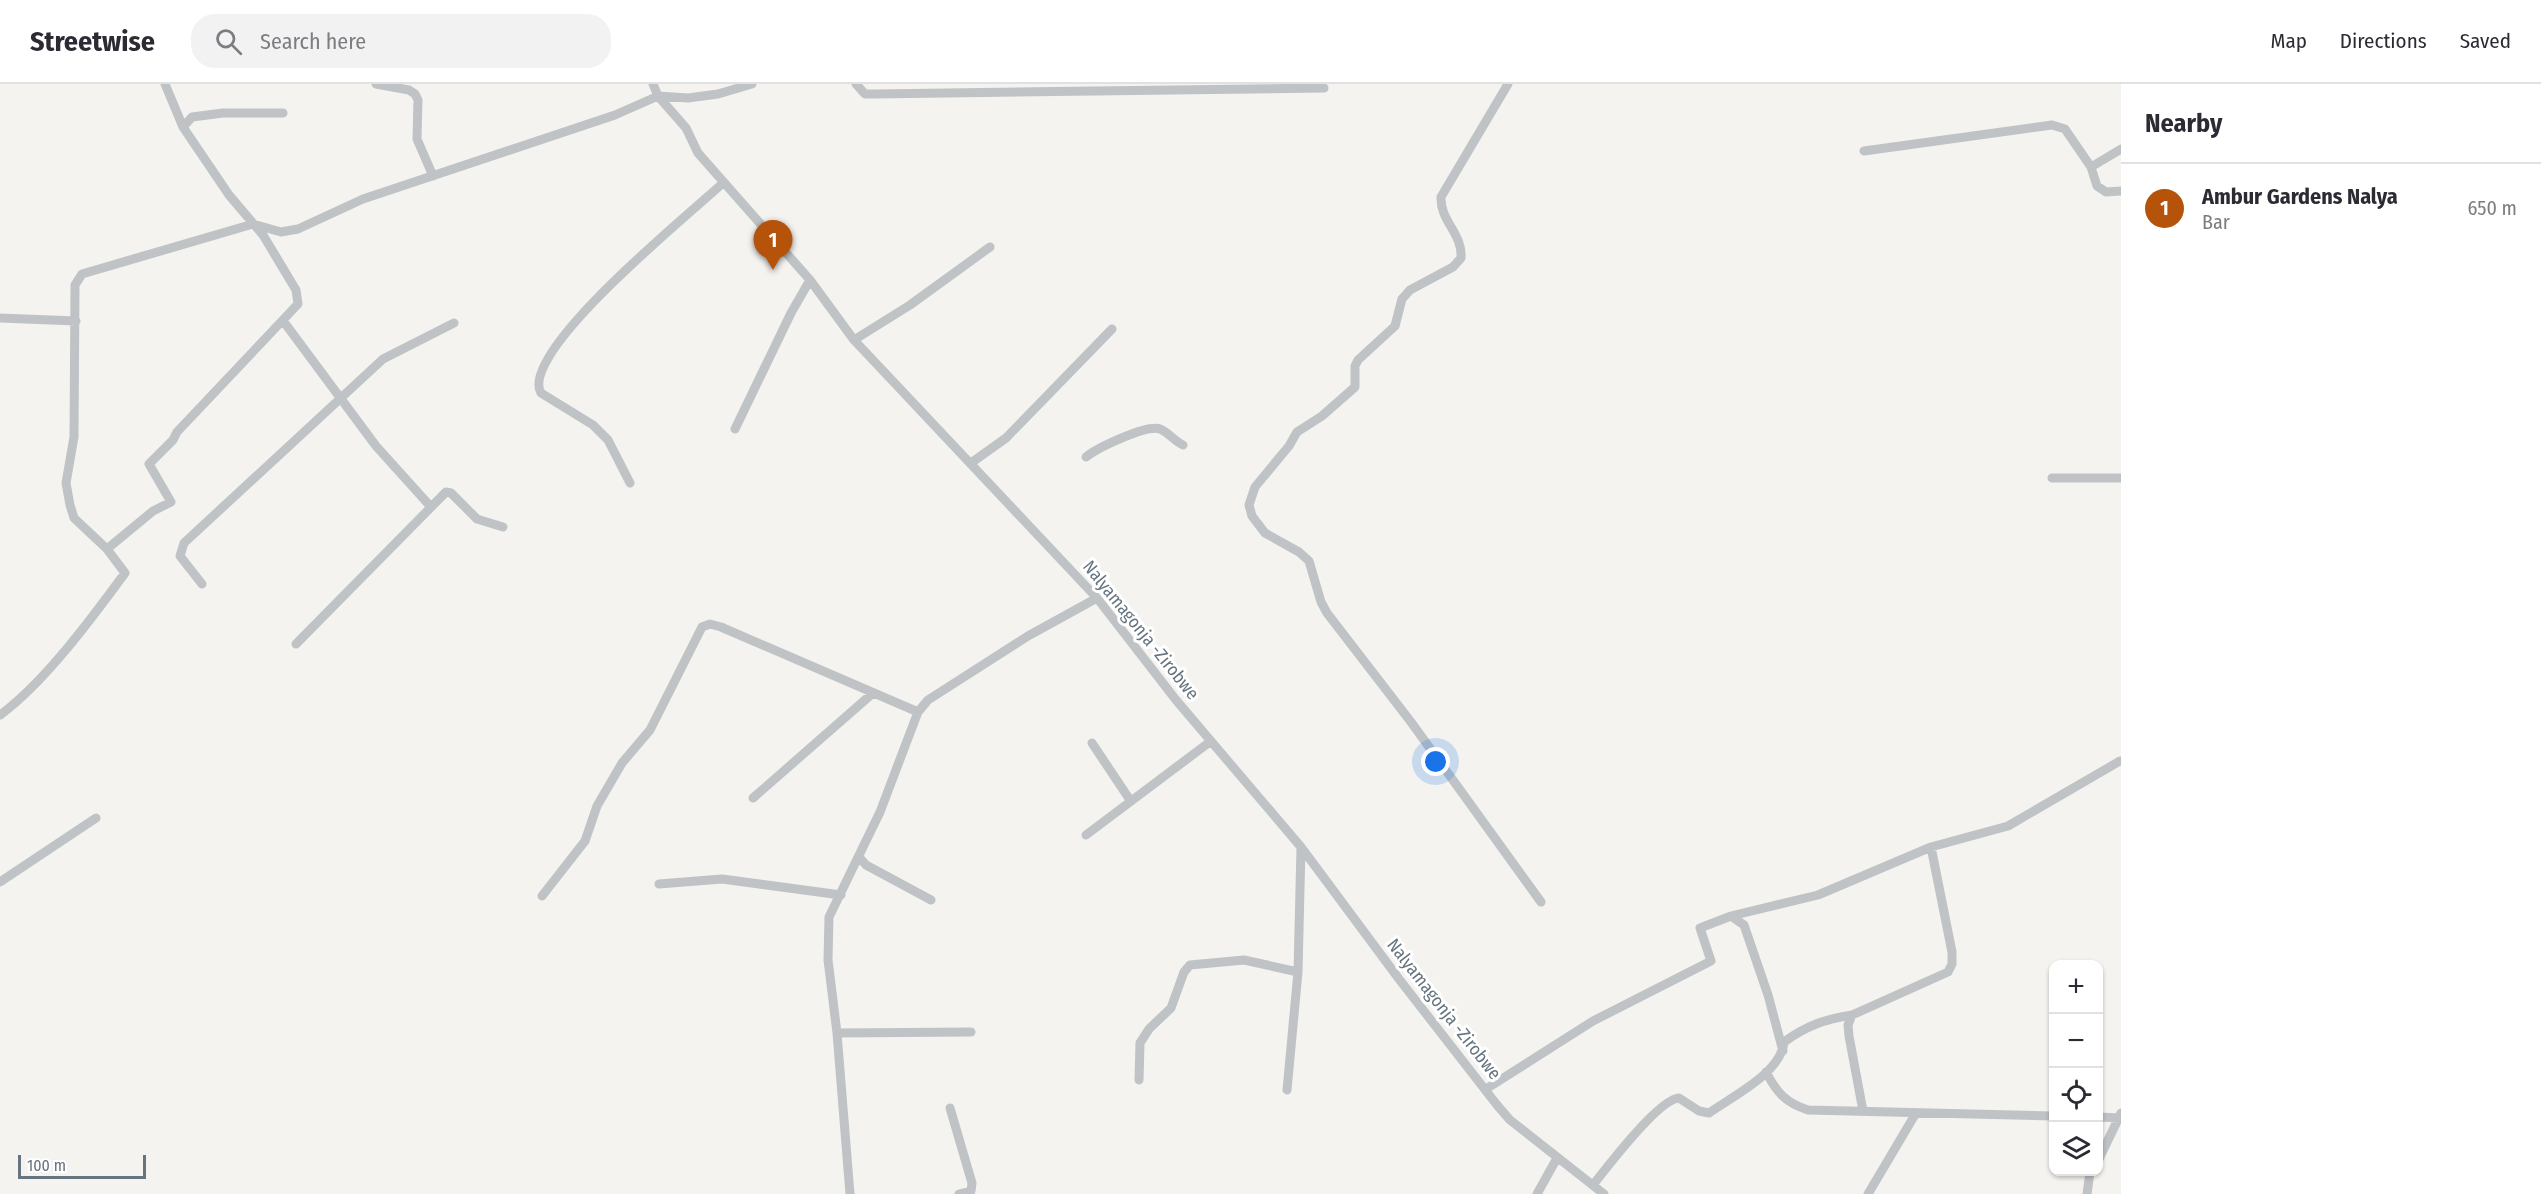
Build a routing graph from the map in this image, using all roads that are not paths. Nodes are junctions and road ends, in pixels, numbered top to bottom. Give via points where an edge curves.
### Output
1 (165, 84) edge
2 (376, 84) edge
3 (653, 84) edge
4 (752, 84) edge
5 (856, 84) edge
6 (1508, 84) edge
7 (1049, 87) edge
8 (1323, 88) dead end
9 (658, 96) junction
10 (284, 112) dead end
11 (183, 127) junction
12 (2121, 149) edge
13 (1864, 151) dead end
14 (2091, 166) junction
15 (434, 176) junction
16 (723, 183) junction
17 (2121, 191) edge
18 (253, 224) junction
19 (990, 246) dead end
20 (810, 280) junction
21 (0, 318) edge
22 (76, 321) junction
23 (284, 322) junction
24 (454, 323) dead end
25 (1112, 329) dead end
26 (854, 340) junction
27 (341, 400) junction
28 (735, 429) dead end
29 (1183, 445) dead end
30 (1086, 457) dead end
31 (971, 463) junction
32 (2052, 478) dead end
33 (2121, 478) edge
34 (630, 483) dead end
35 (431, 507) junction
36 (502, 527) dead end
37 (107, 549) junction
38 (202, 584) dead end
39 (1096, 598) junction
40 (296, 644) dead end
41 (873, 693) junction
42 (918, 712) junction
43 (0, 715) edge
44 (1211, 741) junction
45 (1092, 743) dead end
46 (2120, 761) edge
47 (753, 798) dead end
48 (1130, 800) junction
49 (96, 818) dead end
50 (1086, 835) dead end
51 (1301, 847) junction
52 (1931, 847) junction
53 (858, 857) junction
54 (0, 882) edge
55 (659, 884) dead end
56 (841, 895) junction
57 (542, 896) dead end
58 (931, 900) dead end
59 (1541, 902) dead end
60 (1731, 916) junction
61 (1298, 972) junction
62 (1852, 1015) junction
63 (971, 1032) dead end
64 (837, 1033) junction
65 (1783, 1052) junction
66 (1767, 1072) junction
67 (1139, 1080) dead end
68 (1486, 1089) junction
69 (1287, 1090) dead end
70 (950, 1108) dead end
71 (1863, 1111) junction
72 (1916, 1113) junction
73 (2049, 1116) edge
74 (2120, 1116) edge
75 (2103, 1117) edge
76 (2103, 1151) edge
77 (1557, 1158) junction
78 (2089, 1176) edge
79 (1593, 1185) junction
80 (850, 1194) edge
81 (959, 1194) edge
82 (1537, 1194) edge
83 (1604, 1194) edge
84 (1868, 1194) edge
85 (2087, 1194) edge

1 - 11 street
2 - 15 street via 415,94 417,139
3 - 9 street, Nalyamagonja -Zirobwe
4 - 9 street via 688,98
5 - 7 street via 866,94
6 - 59 street via 1441,197 1440,210 1458,237 1461,258 1402,298 1395,327 1358,360 1355,387 1297,432 1255,487 1249,505 1265,533 1309,561 1327,613
7 - 8 street
9 - 15 street via 615,115
9 - 16 street, Nalyamagonja -Zirobwe via 686,128 698,153
10 - 11 street via 223,112 192,117
11 - 18 street
12 - 14 street
13 - 14 street via 2052,125 2065,129
14 - 17 street via 2097,186 2106,192
15 - 18 street via 363,199 298,229 280,232
16 - 20 street, Nalyamagonja -Zirobwe
16 - 34 street via 593,300 547,359 538,380 541,393 593,425 609,440
18 - 22 street via 82,274 75,285
18 - 23 street via 299,297
19 - 26 street via 910,305
20 - 26 street, Nalyamagonja -Zirobwe
20 - 28 street
21 - 22 street
22 - 37 street via 74,437 66,483 74,518
23 - 27 street
23 - 37 street via 149,464 171,502 153,511
24 - 27 street via 383,359
25 - 31 street via 1006,438
26 - 31 street, Nalyamagonja -Zirobwe
27 - 35 street
27 - 38 street via 184,543 180,556
29 - 30 street via 1161,429 1150,428
31 - 39 street, Nalyamagonja -Zirobwe
32 - 33 street
35 - 36 street via 449,492 477,519
35 - 40 street
37 - 43 street via 124,573 43,675
39 - 42 street via 986,662 928,700
39 - 44 street, Nalyamagonja -Zirobwe
41 - 42 street
41 - 47 street
41 - 57 street via 721,627 702,627 650,730 622,763 597,806 585,841
42 - 53 street via 880,812
44 - 48 street
44 - 51 street, Nalyamagonja -Zirobwe
45 - 48 street
46 - 52 street via 2008,826
48 - 50 street
49 - 54 street
51 - 61 street
51 - 68 street, Nalyamagonja -Zirobwe via 1398,979
52 - 60 street via 1818,895
52 - 62 street via 1952,964 1948,972
53 - 56 street
53 - 58 street
55 - 56 street via 722,879
56 - 64 street via 829,918 828,938
60 - 65 street via 1744,926
60 - 68 street via 1700,928 1711,961 1593,1021
61 - 67 street via 1244,960 1186,968 1171,1008 1140,1044
61 - 69 street
62 - 65 street via 1809,1025 1784,1042
62 - 71 street via 1849,1036
63 - 64 street
64 - 80 street
65 - 66 street
66 - 71 street via 1780,1096 1792,1105 1808,1110
66 - 79 street via 1709,1113 1679,1098 1668,1101
68 - 77 street, Nalyamagonja -Zirobwe via 1510,1120
70 - 81 street via 972,1183 971,1191
71 - 72 street
72 - 73 street
72 - 84 street
74 - 75 street
74 - 76 street
77 - 79 street, Nalyamagonja -Zirobwe
77 - 82 street
78 - 85 street
79 - 83 street, Nalyamagonja -Zirobwe

